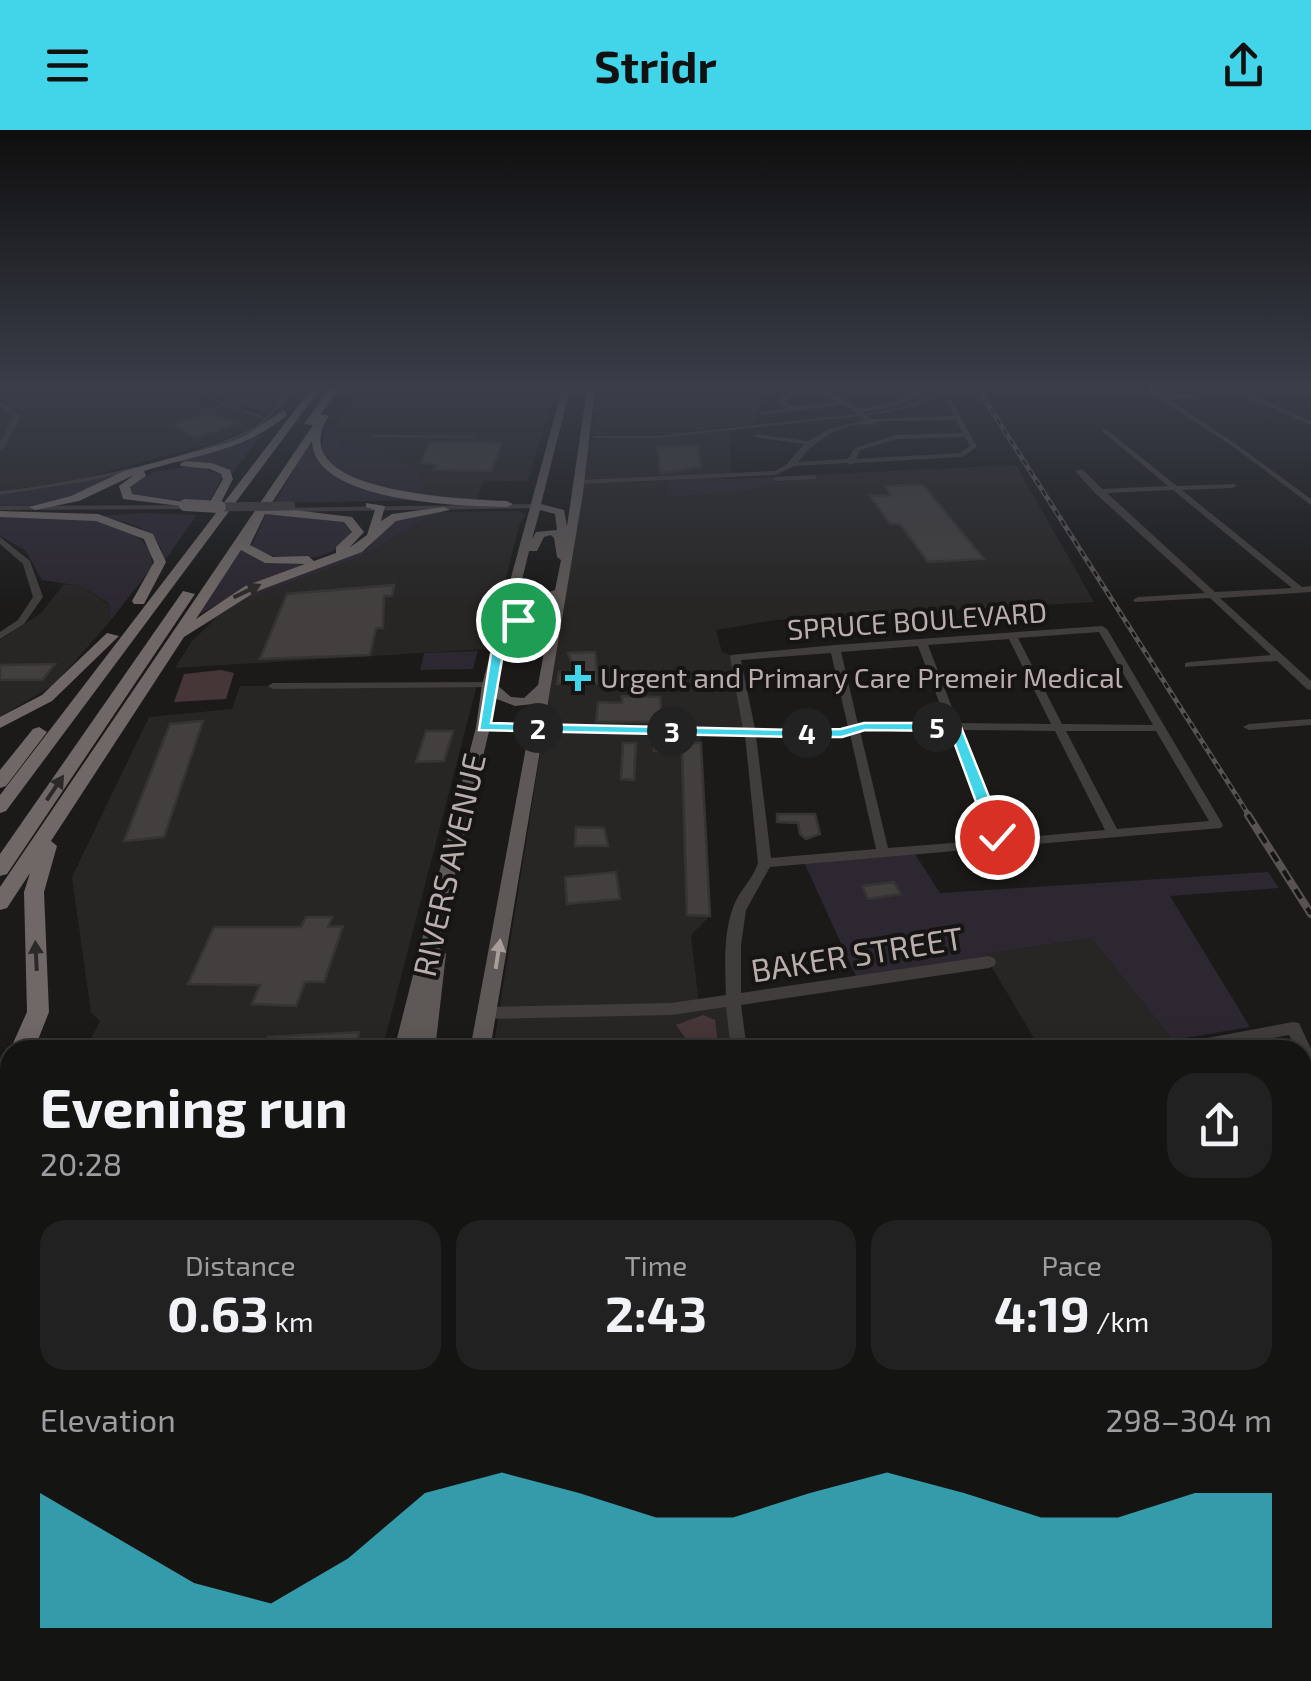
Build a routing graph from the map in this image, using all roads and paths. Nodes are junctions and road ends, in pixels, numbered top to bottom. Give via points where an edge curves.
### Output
1 (152, 461) edge
2 (167, 461) edge
3 (250, 461) edge
4 (261, 461) edge
5 (282, 461) edge
6 (294, 461) edge
7 (322, 461) edge
8 (546, 461) edge
9 (549, 461) edge
10 (582, 461) joint
11 (797, 461) edge
12 (878, 461) edge
13 (1143, 461) edge
14 (1252, 461) edge
15 (850, 463) joint
16 (795, 464) junction
17 (1079, 471) dead end
18 (715, 476) junction
19 (814, 477) dead end
20 (580, 482) junction
21 (108, 484) junction
22 (1232, 486) dead end
23 (1176, 488) junction
24 (1098, 490) junction
25 (0, 493) edge
26 (1311, 503) edge
27 (508, 504) junction
28 (218, 505) junction
29 (536, 506) junction
30 (35, 507) junction
31 (86, 507) junction
32 (376, 507) junction
33 (182, 508) junction
34 (289, 509) junction
35 (444, 510) junction
36 (0, 512) edge
37 (102, 512) junction
38 (260, 512) junction
39 (368, 539) junction
40 (0, 540) edge
41 (525, 553) junction
42 (567, 555) junction
43 (564, 572) junction
44 (529, 575) junction
45 (1311, 588) edge
46 (1299, 590) junction
47 (560, 592) junction
48 (1212, 596) junction
49 (1138, 600) dead end
50 (139, 601) junction
51 (0, 636) edge
52 (112, 636) junction
53 (1012, 636) junction
54 (922, 643) junction
55 (835, 648) junction
56 (497, 654) junction
57 (1276, 658) junction
58 (1189, 664) dead end
59 (149, 678) junction
60 (489, 685) junction
61 (274, 686) dead end
62 (544, 686) junction
63 (1311, 687) edge
64 (1311, 722) edge
65 (0, 723) edge
66 (483, 727) junction
67 (955, 727) junction
68 (1058, 727) junction
69 (1248, 727) dead end
70 (537, 728) junction
71 (1160, 728) junction
72 (855, 729) junction
73 (747, 733) junction
74 (86, 774) junction
75 (0, 782) edge
76 (0, 806) edge
77 (1113, 834) junction
78 (1000, 843) junction
79 (883, 853) junction
80 (764, 863) junction
81 (0, 869) edge
82 (0, 904) edge
83 (438, 923) junction
84 (989, 962) dead end
85 (732, 1002) junction
86 (487, 1013) junction
87 (26, 1040) edge
88 (407, 1040) edge
89 (427, 1040) edge
90 (482, 1040) edge
91 (738, 1040) edge
92 (1242, 1040) edge
93 (1299, 1040) edge

1 - 25 street
2 - 21 highway
3 - 28 highway
4 - 76 highway
81 -> 5 highway
6 - 38 highway
7 - 27 highway via 340,475 412,497
8 - 29 main road, RIVERS AVENUE
9 - 10 main road via 562,474
10 - 20 main road, RIVERS AVENUE
11 - 16 street
12 - 15 street
13 - 23 street
14 - 26 street
15 - 16 street
16 - 18 street via 776,474
17 - 24 street
18 - 19 street
18 - 20 street
20 - 29 main road via 562,499
20 - 42 main road, RIVERS AVENUE
21 - 30 highway via 77,500
21 - 31 highway
22 - 23 street
23 - 24 street
23 - 46 street
24 - 48 street
27 - 29 street
27 - 32 street
28 - 33 highway, bridge
28 - 33 highway via 228,475 206,464 156,469 123,489 140,502
28 - 34 street, bridge
28 - 50 highway
29 - 35 street
29 - 41 main road, RIVERS AVENUE
29 - 42 main road via 562,515
30 - 31 street
30 - 36 street
31 - 33 street
31 - 37 highway
32 - 34 street
32 - 35 street
32 - 39 highway
33 - 37 street
33 - 38 street, bridge
34 - 38 highway, bridge
34 - 38 highway via 344,517 358,532 324,556 266,560 244,546
35 - 39 highway via 392,518
36 - 37 street
36 - 50 highway via 98,518 149,536 160,562
38 - 59 highway
59 -> 39 highway via 184,633 215,609
40 - 51 street via 28,563 38,596 21,622
41 - 43 main road via 540,534 556,533
41 - 44 main road, RIVERS AVENUE
42 - 43 main road, RIVERS AVENUE
43 - 47 main road, RIVERS AVENUE
44 - 47 main road
44 - 56 main road, RIVERS AVENUE
45 - 46 street
46 - 48 street
47 - 56 main road via 524,608
47 - 62 main road, RIVERS AVENUE
48 - 49 street
48 - 57 street
50 - 52 highway
52 - 65 highway via 47,698
52 - 75 highway
53 - 54 street, SPRUCE BOULEVARD
53 - 68 street
53 - 71 street, SPRUCE BOULEVARD via 1102,629
54 - 55 street, SPRUCE BOULEVARD
54 - 67 street
55 - 72 street
55 - 73 street, SPRUCE BOULEVARD via 735,657
56 - 60 main road, RIVERS AVENUE
57 - 58 street
57 - 63 street
59 - 74 highway
60 - 61 street
60 - 62 main road via 502,700 515,702 528,702
60 - 66 main road, RIVERS AVENUE
62 - 70 main road, RIVERS AVENUE
64 - 69 street
66 - 70 street
66 - 83 main road, RIVERS AVENUE
67 - 68 street
67 - 72 street
67 - 78 street
68 - 71 street
68 - 77 street
70 - 73 street
86 -> 70 main road, RIVERS AVENUE
71 - 77 street via 1217,825
72 - 73 street
72 - 79 street
73 - 80 street
74 - 82 highway
87 -> 74 highway via 38,1012 34,892 52,834
77 - 78 street
78 - 79 street
79 - 80 street
80 - 85 street via 761,880 740,905
83 - 88 main road, RIVERS AVENUE
83 - 89 main road
84 - 85 street, BAKER STREET
85 - 86 street, BAKER STREET via 671,1010
85 - 91 street, BAKER STREET
86 - 90 main road, RIVERS AVENUE
92 - 93 street via 1293,1028

